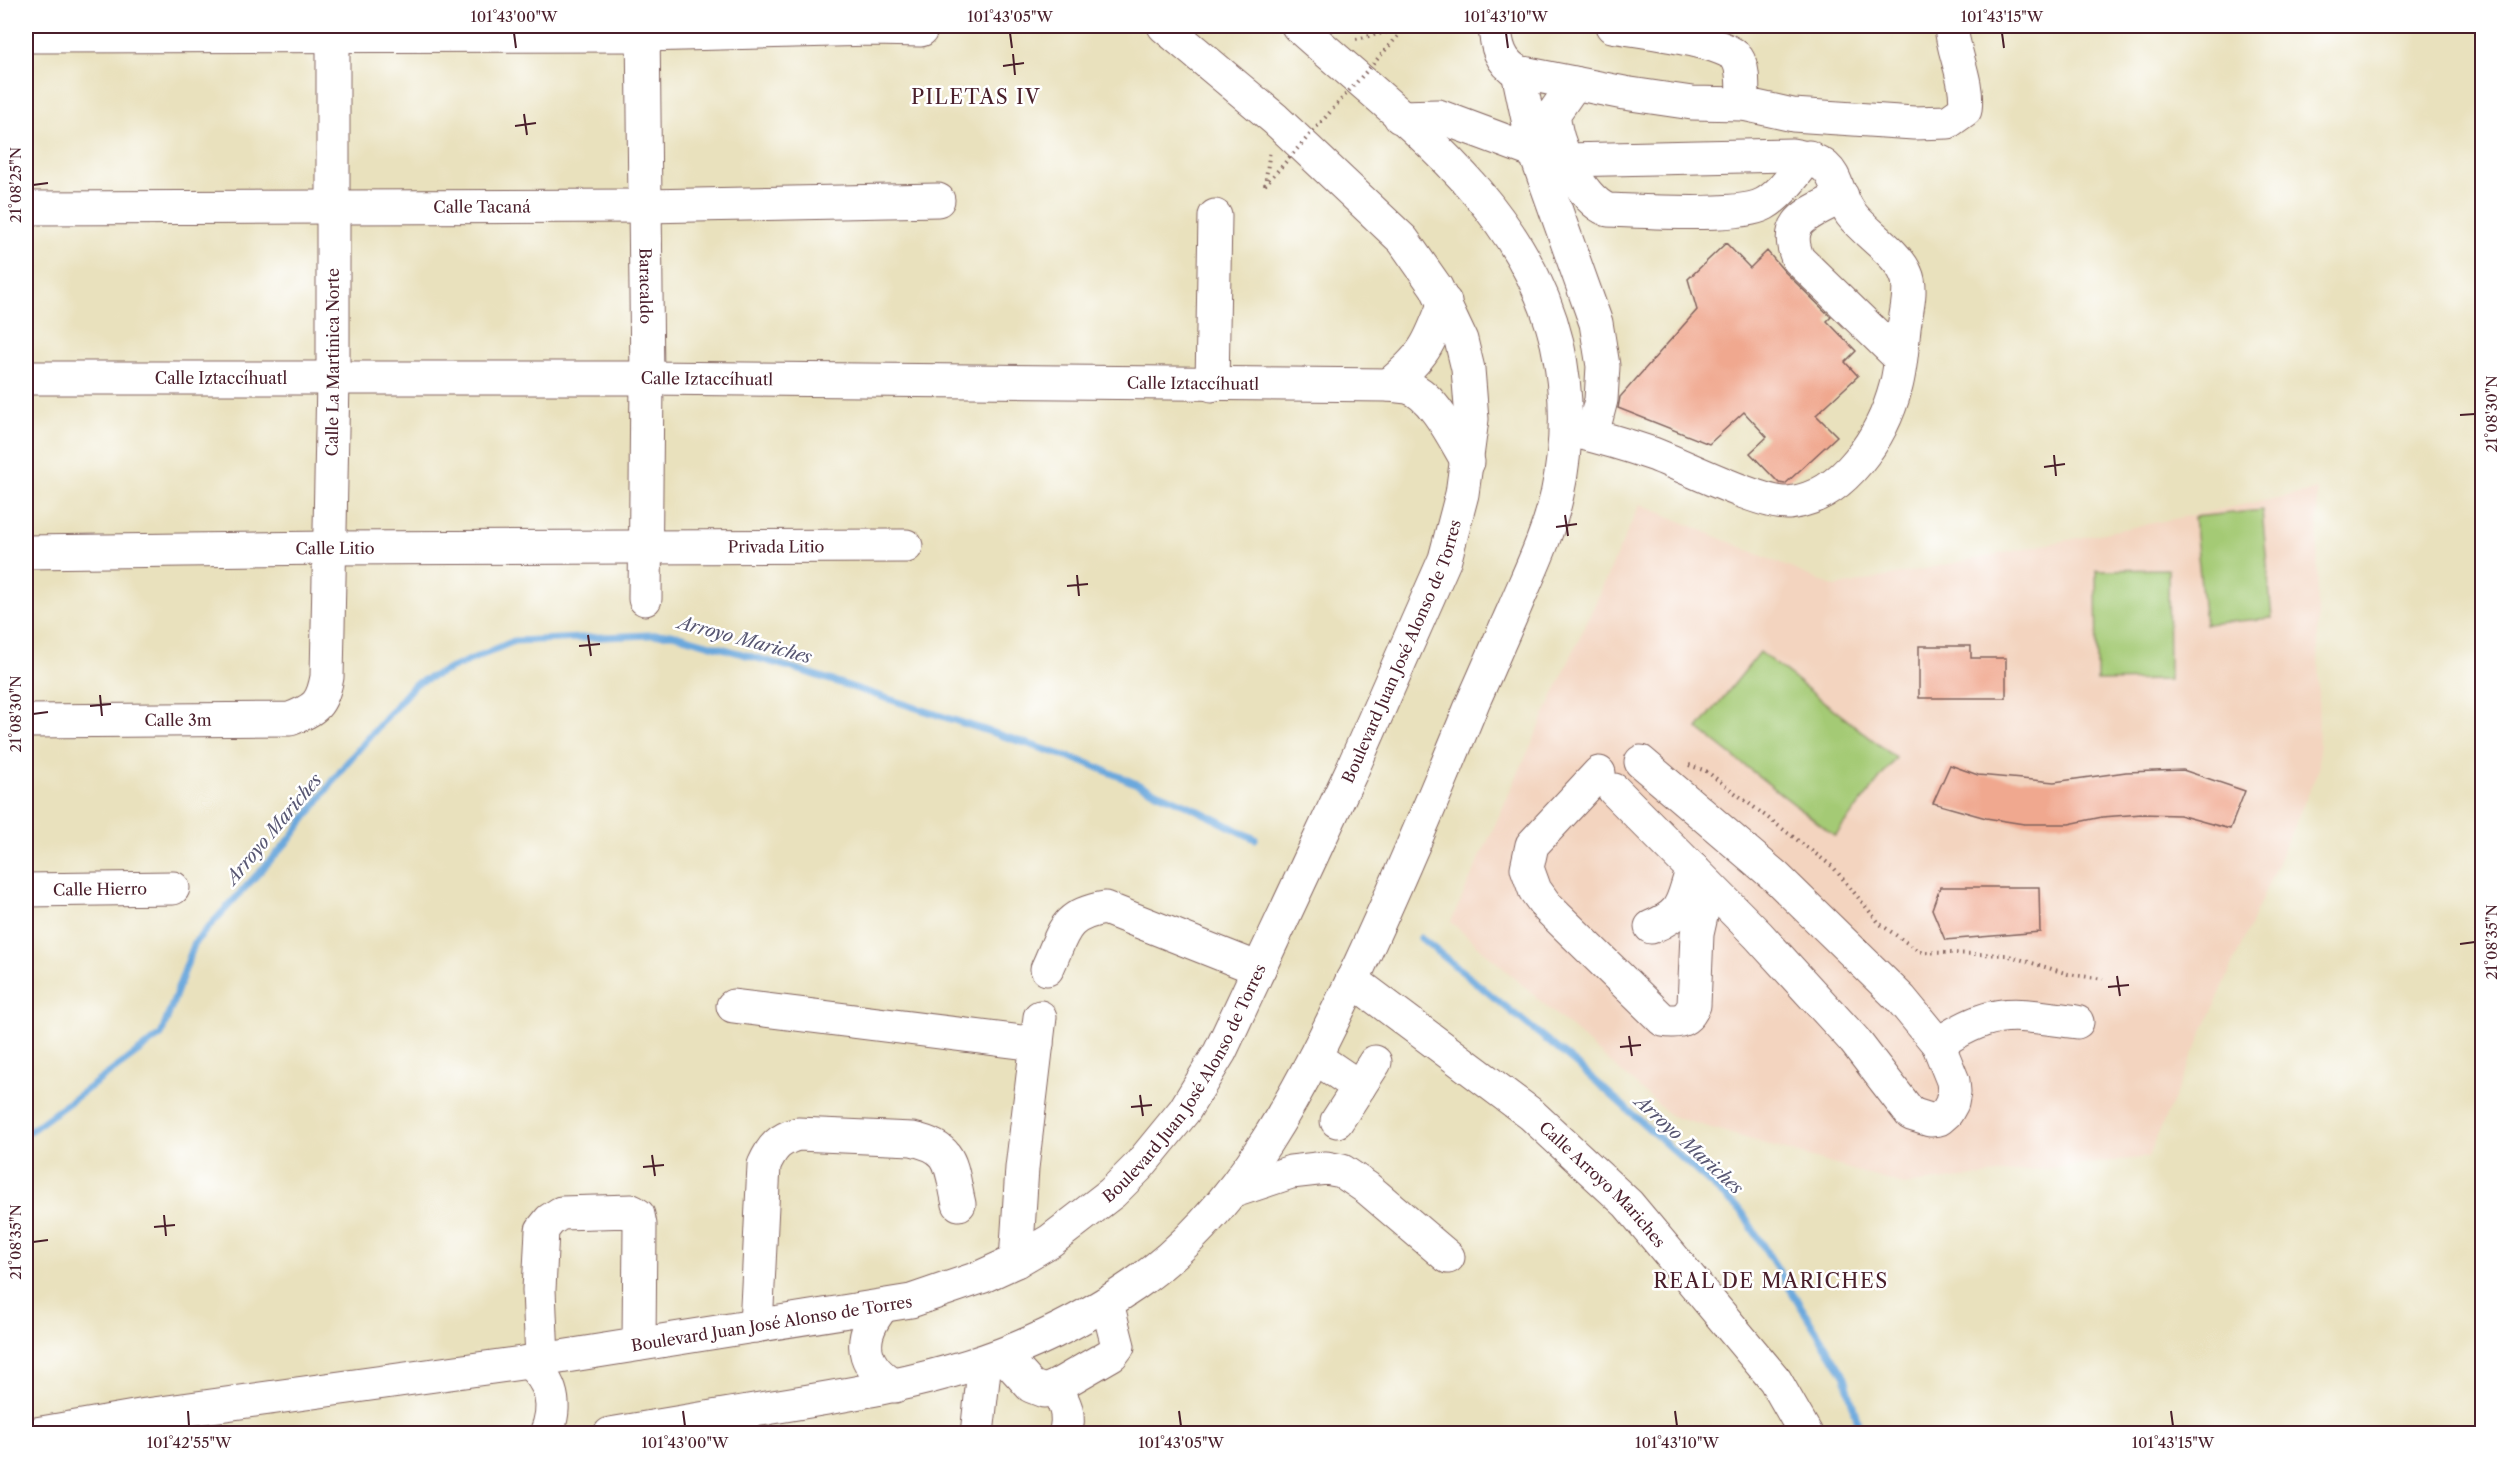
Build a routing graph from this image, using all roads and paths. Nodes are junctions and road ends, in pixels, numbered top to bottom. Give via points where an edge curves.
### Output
1 (1164, 26) edge
2 (1298, 26) edge
3 (1495, 26) edge
4 (1612, 26) edge
5 (1951, 26) edge
6 (873, 27) edge
7 (643, 30) edge
8 (921, 30) dead end
9 (333, 31) edge
10 (26, 36) edge
11 (1322, 47) junction
12 (1518, 72) junction
13 (1575, 83) junction
14 (1743, 104) junction
15 (1400, 117) junction
16 (1551, 156) junction
17 (1809, 157) junction
18 (1265, 185) dead end
19 (1842, 196) junction
20 (938, 200) dead end
21 (333, 206) junction
22 (646, 206) junction
23 (26, 208) edge
24 (1215, 216) dead end
25 (1445, 302) junction
26 (1900, 358) junction
27 (26, 378) edge
28 (647, 378) junction
29 (333, 380) junction
30 (1212, 385) junction
31 (1389, 386) junction
32 (1579, 432) junction
33 (1468, 462) junction
34 (906, 546) dead end
35 (645, 547) junction
36 (330, 548) junction
37 (26, 552) edge
38 (645, 599) dead end
39 (323, 698) joint
40 (26, 721) edge
41 (1641, 762) dead end
42 (1680, 777) junction
43 (1647, 824) junction
44 (1715, 825) junction
45 (1700, 878) junction
46 (173, 888) dead end
47 (26, 890) edge
48 (1651, 927) dead end
49 (1047, 969) dead end
50 (1259, 969) junction
51 (2103, 979) dead end
52 (1352, 980) junction
53 (733, 1006) dead end
54 (2078, 1022) dead end
55 (1938, 1044) junction
56 (1315, 1057) junction
57 (1337, 1121) dead end
58 (1231, 1192) junction
59 (959, 1204) dead end
60 (1448, 1257) dead end
61 (1016, 1261) junction
62 (1107, 1303) junction
63 (882, 1307) junction
64 (756, 1326) junction
65 (639, 1344) junction
66 (994, 1358) junction
67 (536, 1360) junction
68 (895, 1386) junction
69 (1055, 1387) junction
70 (36, 1434) edge
71 (546, 1434) edge
72 (610, 1434) edge
73 (977, 1434) edge
74 (1065, 1434) edge
75 (1806, 1434) edge

1 - 25 street, Boulevard Juan José Alonso de Torres via 1361,198 1403,240
2 - 11 street
3 - 12 street via 1500,56
4 - 14 street via 1727,49 1741,66
5 - 14 street via 1952,44 1967,94 1965,110 1948,122 1793,115
6 - 7 street
6 - 8 street
7 - 9 street
7 - 22 street, Baracaldo
9 - 10 street
9 - 21 street, Calle La Martinica Norte
11 - 15 street
11 - 18 path, bridge via 1405,28
12 - 13 street
12 - 16 street
13 - 14 street via 1692,103
13 - 16 street via 1554,113 1556,136
15 - 16 street via 1438,116
15 - 32 street via 1486,200 1523,254 1549,315
16 - 17 street
16 - 17 street via 1592,200 1608,210 1694,211 1736,210 1765,204
16 - 32 street via 1596,323 1603,366 1601,400
17 - 19 street via 1830,170
19 - 26 street via 1858,222 1906,274 1909,291
19 - 26 street via 1799,221 1793,228 1793,248 1798,259
20 - 22 street, Calle Tacaná
21 - 22 street, Calle Tacaná
21 - 23 street, Calle Tacaná
21 - 29 street, Calle La Martinica Norte
22 - 28 street, Baracaldo
24 - 30 street
25 - 31 street via 1424,351
25 - 33 street, Boulevard Juan José Alonso de Torres via 1468,369 1472,419
26 - 32 street via 1897,384 1881,427 1842,478 1806,500 1777,503 1654,454
27 - 29 street, Calle Iztaccíhuatl
28 - 29 street, Calle Iztaccíhuatl
28 - 30 street, Calle Iztaccíhuatl
28 - 35 street, Baracaldo
29 - 36 street, Calle La Martinica Norte
30 - 31 street, Calle Iztaccíhuatl
31 - 33 street, Calle Iztaccíhuatl via 1408,387 1422,394
32 - 52 street via 1566,450 1542,545
33 - 50 street, Boulevard Juan José Alonso de Torres via 1445,559
34 - 35 street, Privada Litio
35 - 36 street, Calle Litio
35 - 38 street, Baracaldo
36 - 37 street, Calle Litio
36 - 39 street, Calle La Martinica Norte via 327,677
39 - 40 street, Calle 3m via 310,711 290,718
41 - 42 street
42 - 43 street
42 - 44 street
42 - 51 path via 1706,771 1833,867 1880,924 1920,951 2006,955 2068,974
43 - 45 street
43 - 45 street via 1607,781 1532,845 1527,868 1535,890 1548,908 1663,1020 1683,1020 1694,1005
44 - 45 street
44 - 55 street via 1776,877 1901,999
45 - 48 street via 1674,916
45 - 55 street via 1758,934 1854,1040 1911,1114 1930,1120 1947,1112 1954,1092
46 - 47 street, Calle Hierro
49 - 50 street via 1069,922 1084,911 1105,909
50 - 61 street, Boulevard Juan José Alonso de Torres via 1214,1061 1184,1111 1139,1166 1082,1218
52 - 56 street
52 - 75 street, Calle Arroyo Mariches via 1531,1114 1628,1204 1775,1380
53 - 61 street via 1038,1031
54 - 55 street via 1996,1016 1963,1027
56 - 57 street via 1367,1075
56 - 58 street via 1261,1150
58 - 60 street via 1291,1172 1342,1170
58 - 62 street via 1174,1254
59 - 64 street via 950,1164 942,1150 930,1143 798,1134 783,1138 771,1148 764,1165
61 - 63 street, Boulevard Juan José Alonso de Torres via 948,1290
62 - 66 street via 1074,1323
62 - 69 street via 1118,1346 1112,1354
63 - 64 street, Boulevard Juan José Alonso de Torres
63 - 68 street via 871,1320 865,1346 875,1372
64 - 65 street, Boulevard Juan José Alonso de Torres
65 - 67 street, Boulevard Juan José Alonso de Torres
65 - 67 street via 638,1215 632,1210 561,1213 542,1230
66 - 68 street
66 - 69 street via 1031,1386 1044,1391
66 - 73 street
67 - 70 street, Boulevard Juan José Alonso de Torres
67 - 71 street via 553,1402
68 - 72 street
69 - 74 street via 1068,1413

